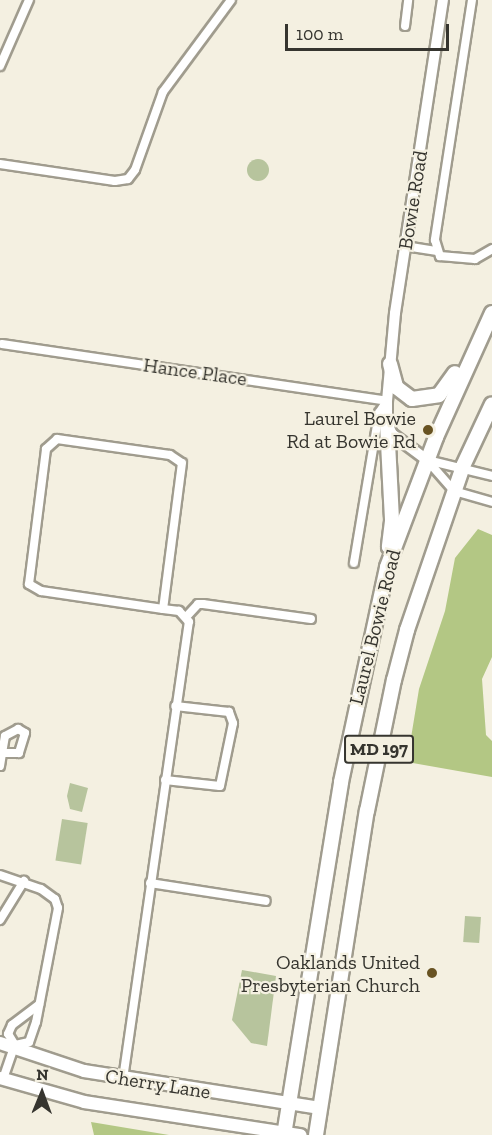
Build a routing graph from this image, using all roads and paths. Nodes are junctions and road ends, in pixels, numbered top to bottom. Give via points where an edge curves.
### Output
1 (30, 0) edge
2 (231, 0) edge
3 (408, 0) edge
4 (443, 0) edge
5 (472, 0) edge
6 (405, 26) dead end
7 (0, 66) edge
8 (0, 164) edge
9 (405, 246) junction
10 (492, 249) edge
11 (436, 251) junction
12 (490, 317) edge
13 (2, 344) dead end
14 (390, 364) junction
15 (387, 400) junction
16 (492, 404) edge
17 (387, 424) junction
18 (427, 460) junction
19 (463, 466) junction
20 (492, 476) edge
21 (454, 491) junction
22 (492, 502) edge
23 (354, 563) dead end
24 (387, 567) junction
25 (163, 609) junction
26 (187, 616) junction
27 (311, 619) dead end
28 (175, 706) junction
29 (2, 753) dead end
30 (0, 766) edge
31 (165, 780) junction
32 (0, 875) edge
33 (24, 881) junction
34 (150, 883) junction
35 (266, 902) dead end
36 (0, 920) edge
37 (39, 1005) junction
38 (0, 1043) edge
39 (14, 1047) junction
40 (1, 1078) edge
41 (123, 1079) junction
42 (289, 1103) junction
43 (320, 1108) junction
44 (284, 1134) edge
45 (300, 1135) edge
46 (316, 1135) edge

1 - 7 street
2 - 8 street via 163,92 135,170 122,181
3 - 6 street
4 - 9 street, Bowie Road
5 - 11 street via 437,214
9 - 11 street
9 - 14 street, Bowie Road
10 - 11 street via 475,259 440,256
12 - 14 main road via 474,334 449,386 439,395 422,400 406,398 396,387
12 - 18 main road, Laurel Bowie Road / MD 197
13 - 15 street, Hance Place
14 - 15 street, Bowie Road
15 - 17 street, Bowie Road
15 - 23 street, Bowie Road via 379,413
16 - 19 main road, Laurel Bowie Road / MD 197
17 - 18 street via 401,445
17 - 24 main road via 392,521
18 - 19 street
18 - 21 street
18 - 24 main road, Laurel Bowie Road / MD 197
19 - 20 street
19 - 21 main road, Laurel Bowie Road / MD 197
21 - 22 street
21 - 43 main road, Laurel Bowie Road / MD 197 via 407,630 374,771
24 - 42 main road, Laurel Bowie Road / MD 197 via 341,782
25 - 25 street via 41,591 29,584 50,442 64,440 170,455 182,463
25 - 26 street
26 - 27 street via 203,604
26 - 28 street
28 - 31 street
28 - 31 street via 229,712 233,723 220,786
29 - 30 street
31 - 34 street
32 - 33 street
33 - 36 street
33 - 37 street via 51,895 58,908
34 - 35 street
34 - 41 street
37 - 39 street via 30,1041
37 - 39 street via 12,1025 8,1034
38 - 39 main road, Cherry Lane
39 - 40 street
39 - 41 main road, Cherry Lane via 65,1067
40 - 44 main road, Cherry Lane via 84,1102
41 - 42 main road, Cherry Lane
42 - 43 main road, Cherry Lane
42 - 44 main road, Laurel Bowie Road / MD 197
43 - 46 main road, Laurel Bowie Road / MD 197
44 - 45 main road, Cherry Lane

